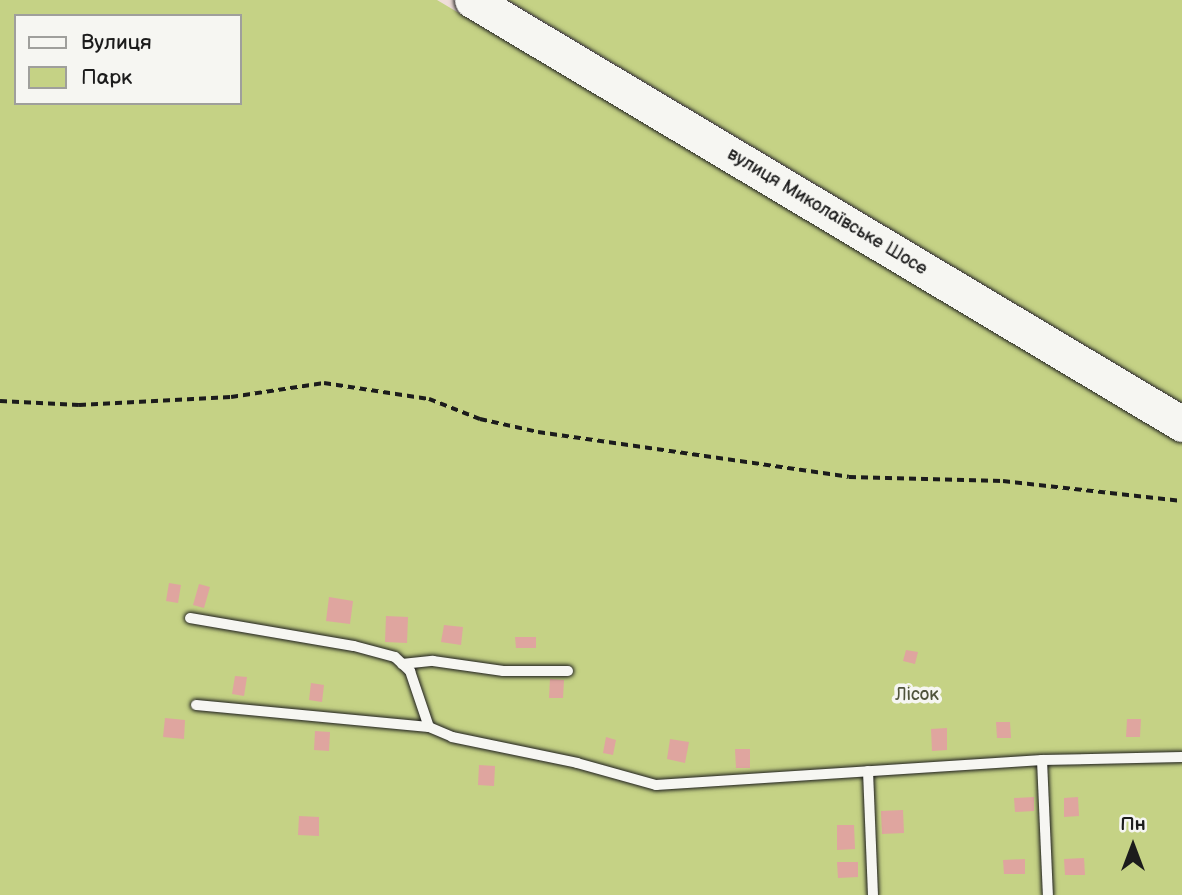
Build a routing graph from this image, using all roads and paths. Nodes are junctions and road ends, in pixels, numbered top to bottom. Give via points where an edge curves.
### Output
1 (472, 0) edge
2 (0, 401) edge
3 (1182, 424) edge
4 (1182, 501) edge
5 (190, 618) dead end
6 (402, 664) junction
7 (568, 671) dead end
8 (196, 705) dead end
9 (429, 727) junction
10 (1182, 757) edge
11 (1042, 760) junction
12 (868, 771) junction
13 (873, 895) edge
14 (1048, 895) edge

1 - 3 main road, вулиця Миколаївське Шосе
2 - 4 path via 79,405 231,397 285,385 324,383 429,399 480,419 538,432 849,477 1003,481
5 - 6 lane via 354,646 395,657
6 - 7 lane
6 - 9 lane via 410,671
8 - 9 lane
9 - 12 lane via 452,737 578,763 656,785
10 - 11 lane
11 - 12 lane
11 - 14 lane
12 - 13 lane

